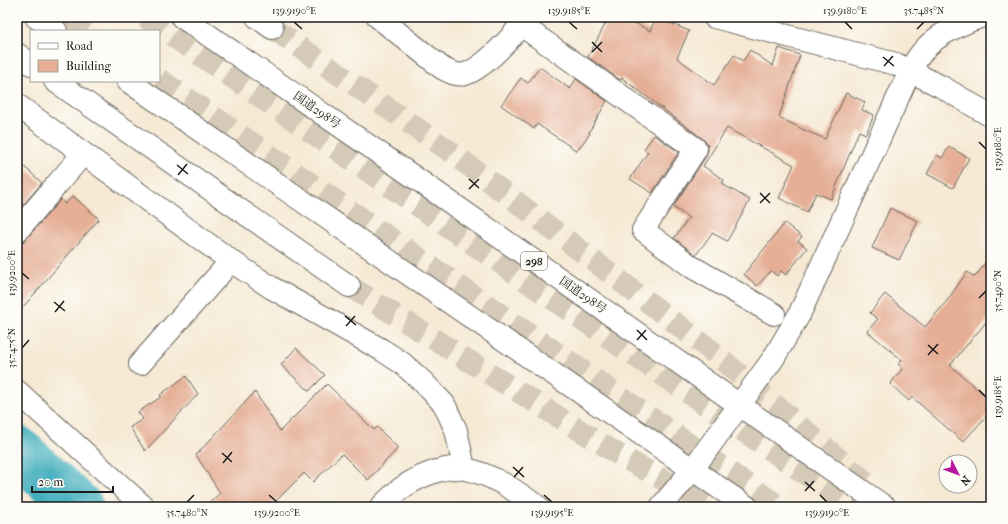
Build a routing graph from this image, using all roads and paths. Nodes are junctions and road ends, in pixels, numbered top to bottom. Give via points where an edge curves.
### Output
1 (36, 17) edge
2 (182, 17) edge
3 (378, 17) edge
4 (714, 17) edge
5 (980, 17) edge
6 (523, 21) edge
7 (55, 30) edge
8 (17, 54) edge
9 (30, 63) edge
10 (910, 71) junction
11 (56, 82) edge
12 (129, 82) edge
13 (17, 106) edge
14 (991, 116) edge
15 (83, 154) junction
16 (17, 232) edge
17 (231, 261) junction
18 (349, 286) tunnel mouth
19 (774, 314) dead end
20 (140, 364) dead end
21 (17, 391) edge
22 (740, 405) junction
23 (464, 468) junction
24 (692, 470) junction
25 (144, 507) edge
26 (381, 507) edge
27 (538, 507) edge
28 (661, 507) edge
29 (747, 507) edge
30 (885, 507) edge

1 - 7 main road
2 - 22 main road, 国道298号 / 298
3 - 6 main road via 453,74 464,74 484,64
4 - 10 main road via 896,64
5 - 10 main road via 938,37 924,50
6 - 19 main road via 696,149 643,230 692,267
8 - 9 main road
10 - 14 main road
10 - 22 main road via 799,315 773,360
11 - 18 main road
12 - 24 main road
13 - 15 main road
15 - 16 main road
15 - 17 main road
17 - 20 main road
17 - 23 main road via 272,288 402,363 444,404 456,430
21 - 25 main road
22 - 24 main road
22 - 30 main road, 国道298号 / 298
23 - 26 main road via 444,469 419,478 398,490
23 - 27 main road via 490,477
24 - 28 main road
24 - 29 main road

